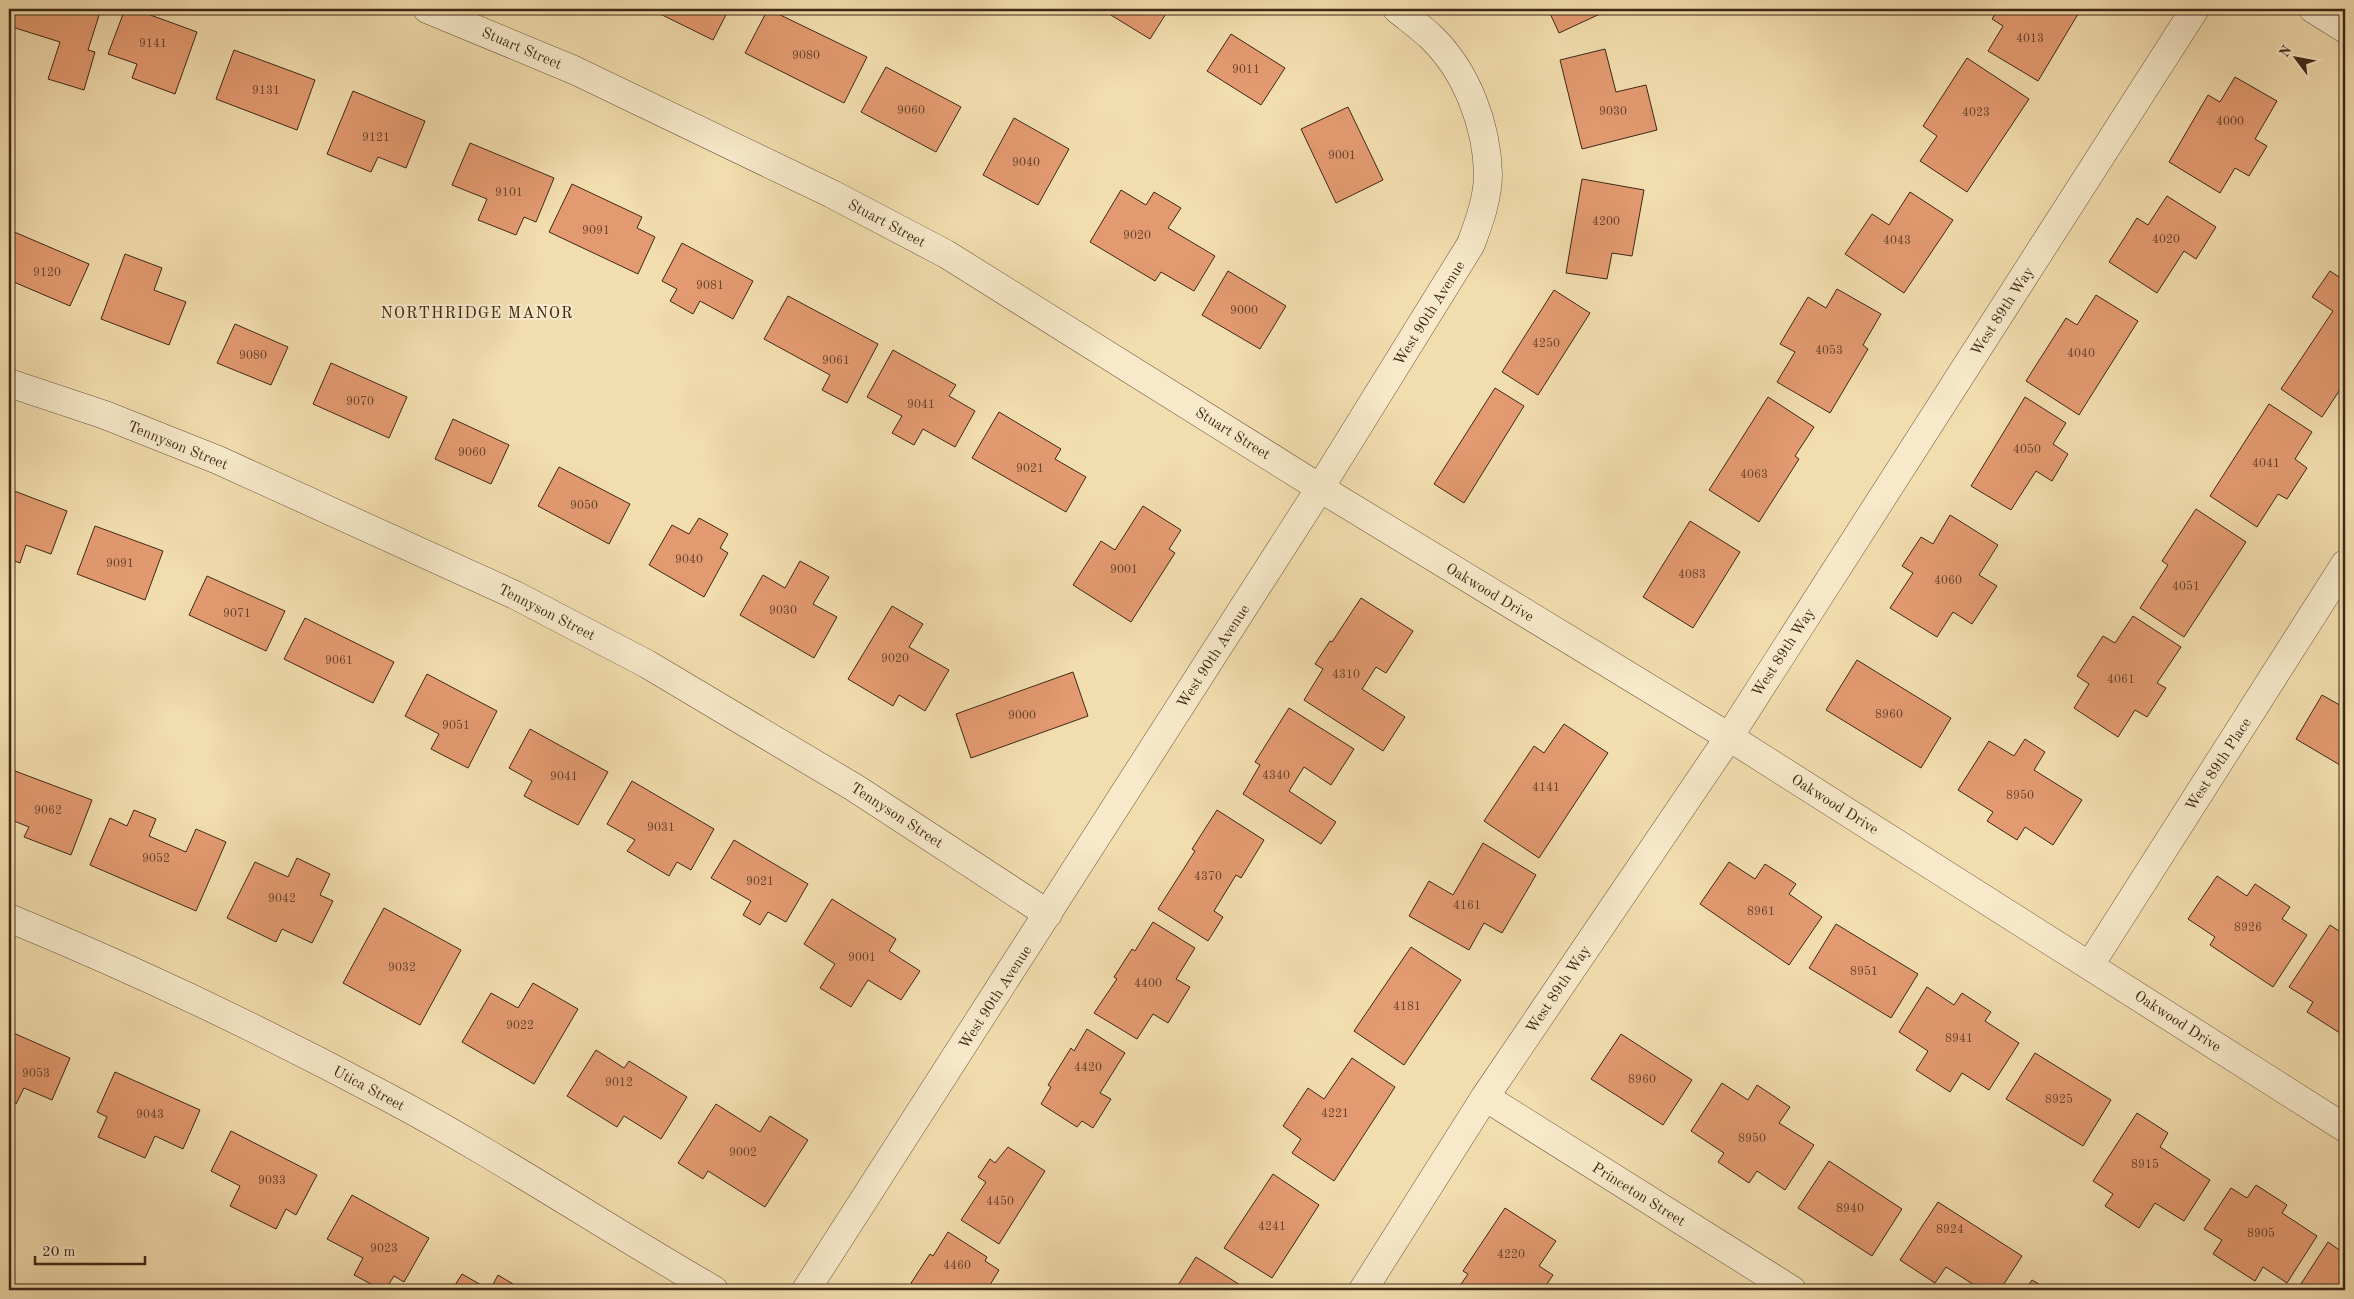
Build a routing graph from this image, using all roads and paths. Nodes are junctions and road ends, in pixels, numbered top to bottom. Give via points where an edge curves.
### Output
1 (427, 9) edge
2 (1397, 9) edge
3 (2196, 9) edge
4 (2313, 9) edge
5 (2345, 29) edge
6 (9, 383) edge
7 (1320, 488) junction
8 (2341, 582) edge
9 (1728, 737) junction
10 (1048, 914) junction
11 (9, 918) edge
12 (2090, 965) junction
13 (1486, 1097) junction
14 (2345, 1128) edge
15 (714, 1290) edge
16 (806, 1290) edge
17 (1363, 1290) edge
18 (1792, 1290) edge

1 - 7 street, Stuart Street via 574,70 832,194 937,250
2 - 7 street, West 90th Avenue via 1433,39 1467,88 1483,132 1488,174 1483,209 1471,244
3 - 9 street, West 89th Way
4 - 5 street
6 - 10 street, Tennyson Street via 106,415 218,460 515,595 648,664 855,788
7 - 9 street, Oakwood Drive
7 - 10 street, West 90th Avenue
8 - 12 street, West 89th Place
9 - 12 street, Oakwood Drive
9 - 13 street, West 89th Way
10 - 16 street, West 90th Avenue
11 - 15 street, Utica Street via 82,948 390,1098
12 - 14 street, Oakwood Drive
13 - 17 street, West 89th Way
13 - 18 street, Princeton Street

